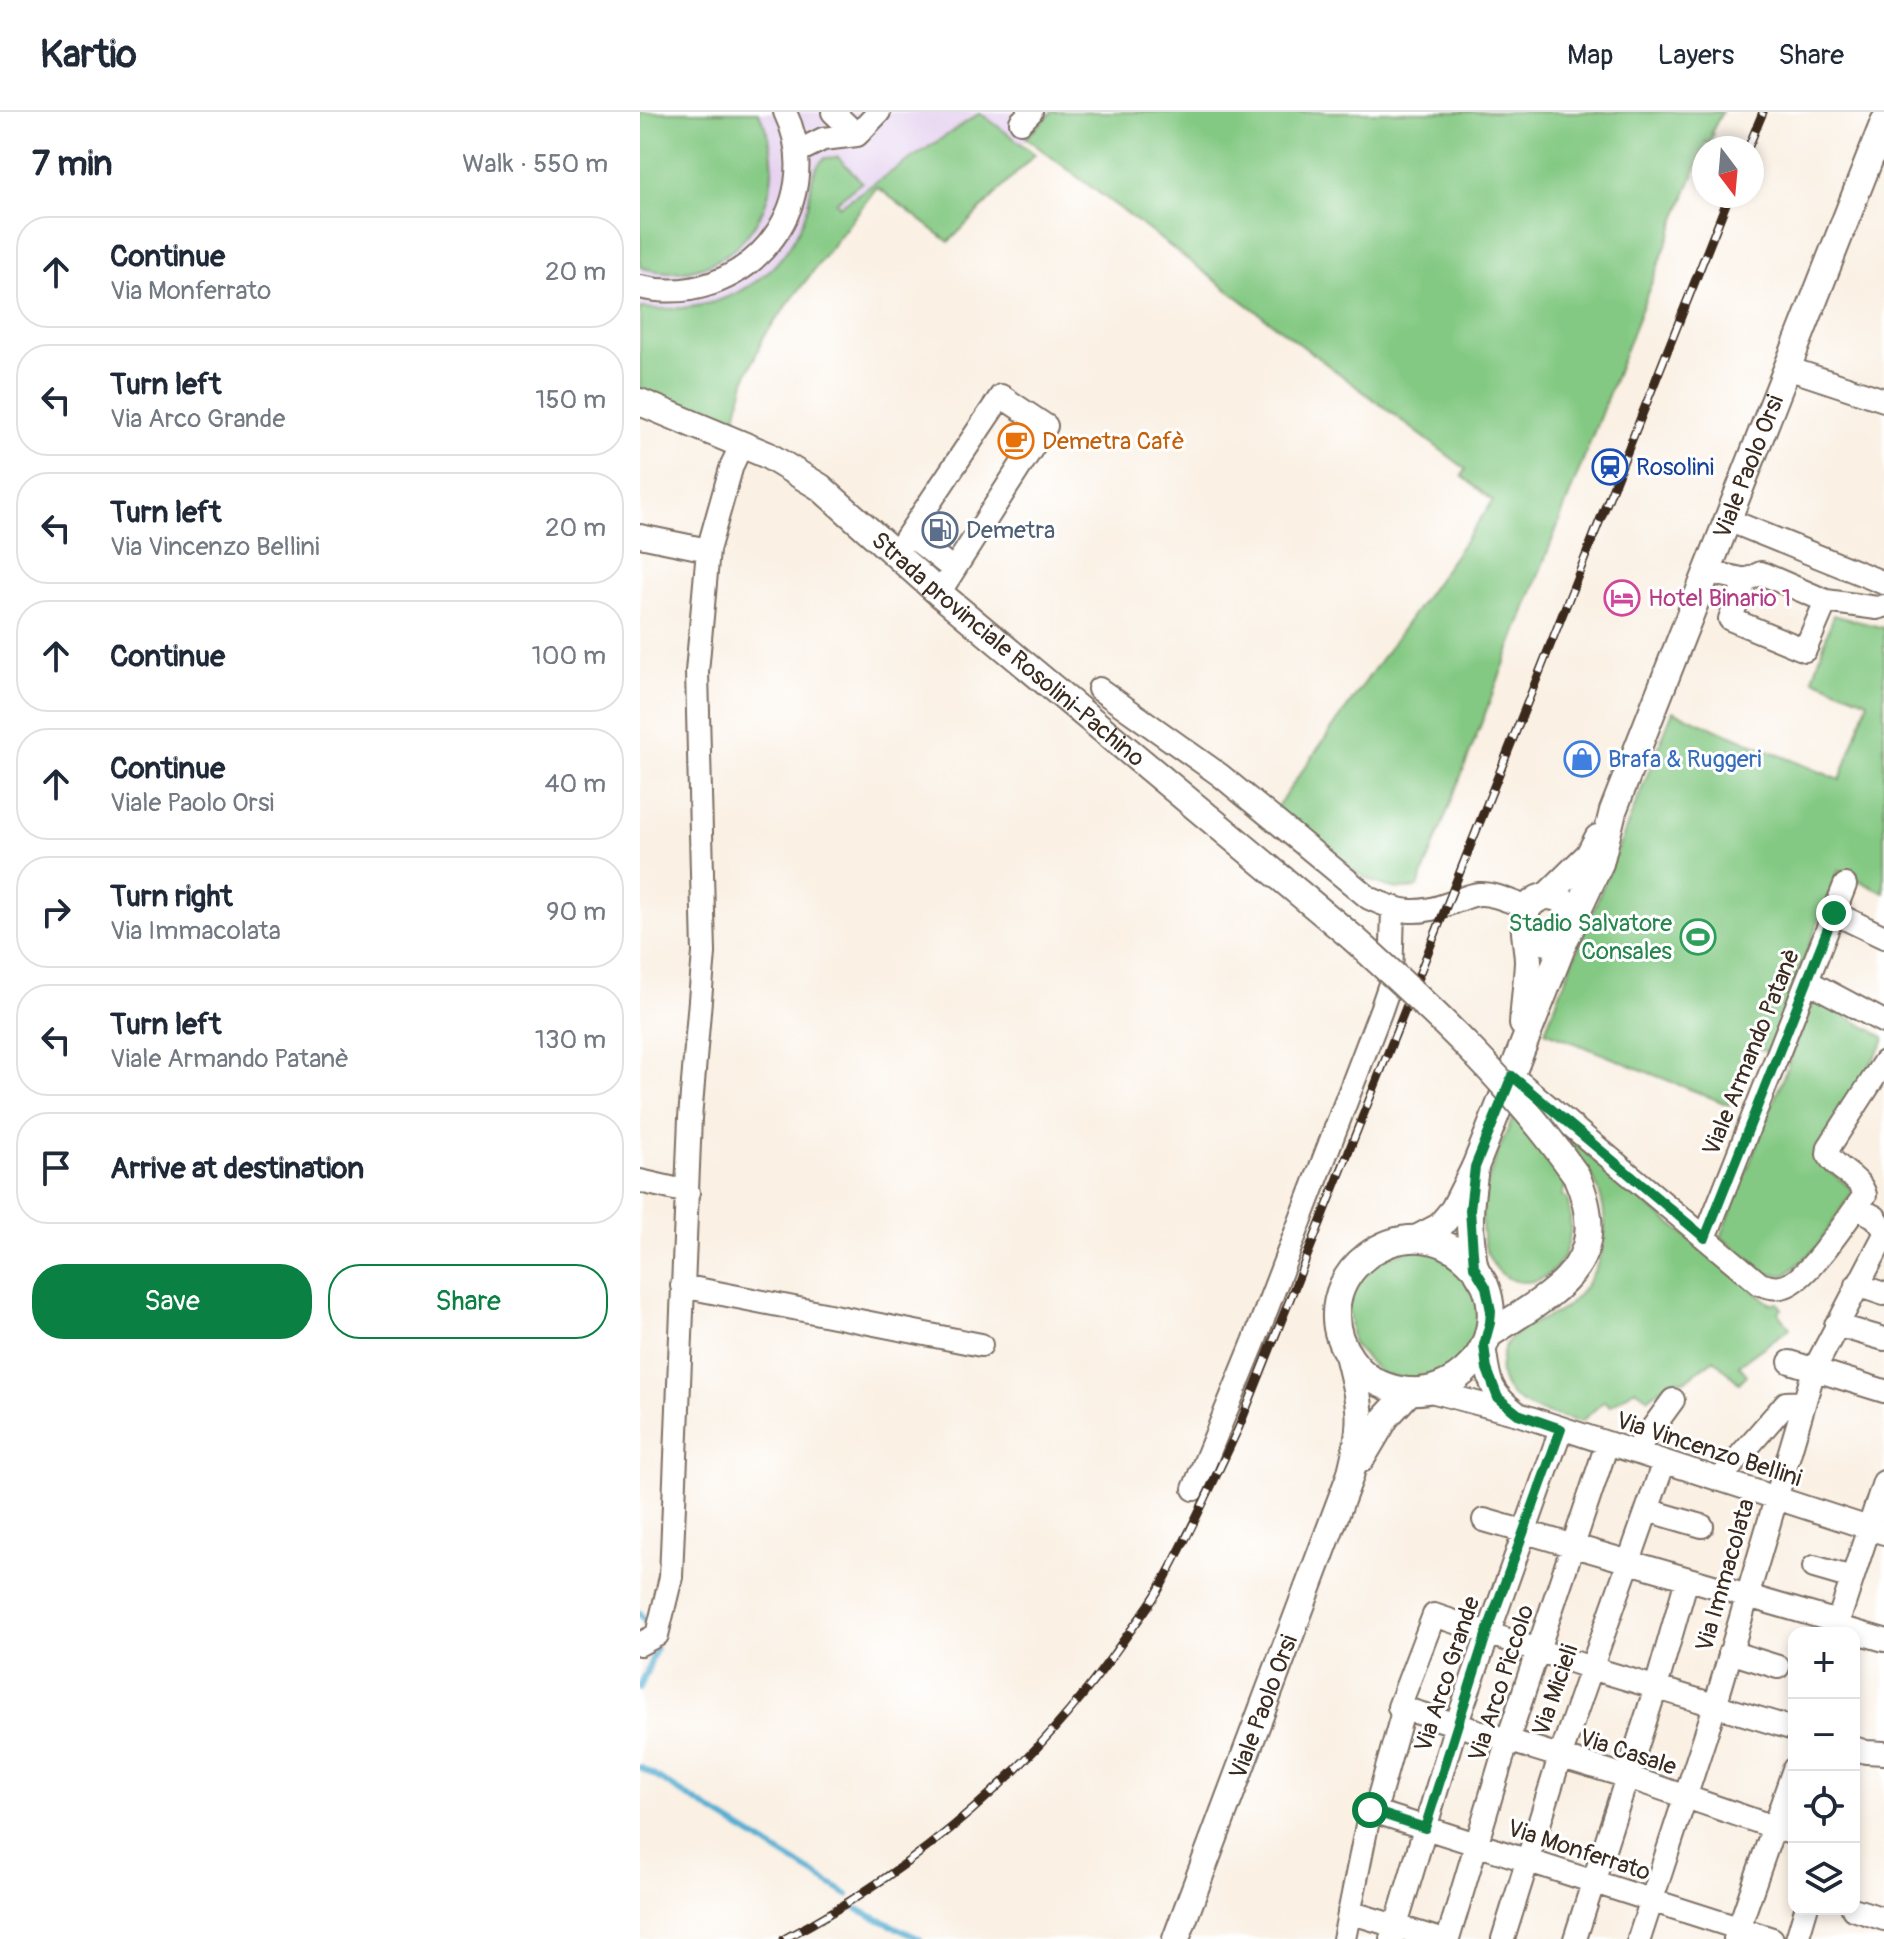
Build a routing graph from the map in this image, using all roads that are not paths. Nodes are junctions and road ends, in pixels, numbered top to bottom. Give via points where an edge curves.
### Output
1 (785, 112) edge
2 (833, 112) edge
3 (879, 112) edge
4 (1884, 122) edge
5 (857, 135) junction
6 (797, 152) junction
7 (640, 287) edge
8 (1787, 368) junction
9 (1884, 400) edge
10 (640, 402) edge
11 (742, 444) junction
12 (1728, 520) junction
13 (640, 536) edge
14 (902, 544) junction
15 (708, 550) junction
16 (954, 570) junction
17 (1709, 572) junction
18 (1746, 580) junction
19 (1884, 583) edge
20 (939, 593) junction
21 (1826, 601) junction
22 (1884, 606) edge
23 (1099, 689) dead end
24 (1613, 811) junction
25 (1845, 885) dead end
26 (1393, 909) junction
27 (1534, 911) junction
28 (1834, 913) junction
29 (1570, 928) junction
30 (1884, 937) edge
31 (1807, 981) junction
32 (1884, 1022) edge
33 (1884, 1062) edge
34 (1516, 1064) junction
35 (1475, 1167) junction
36 (640, 1181) edge
37 (688, 1192) junction
38 (1856, 1207) junction
39 (1884, 1229) edge
40 (1884, 1236) edge
41 (1418, 1238) junction
42 (1705, 1238) junction
43 (1480, 1277) junction
44 (1563, 1284) junction
45 (1857, 1285) junction
46 (682, 1286) junction
47 (1884, 1294) edge
48 (1836, 1325) junction
49 (1884, 1339) edge
50 (1486, 1340) junction
51 (981, 1345) dead end
52 (1348, 1355) junction
53 (1790, 1362) dead end
54 (1814, 1370) junction
55 (1418, 1391) junction
56 (1884, 1391) edge
57 (1673, 1400) dead end
58 (1804, 1402) junction
59 (1518, 1414) junction
60 (1561, 1429) junction
61 (1607, 1444) junction
62 (1635, 1452) junction
63 (1664, 1462) junction
64 (1350, 1476) junction
65 (1719, 1480) junction
66 (1884, 1485) edge
67 (1194, 1489) dead end
68 (1774, 1498) junction
69 (1647, 1510) junction
70 (1484, 1520) dead end
71 (1702, 1526) dead end
72 (1876, 1531) edge
73 (1524, 1532) junction
74 (1574, 1548) junction
75 (1629, 1563) junction
76 (1814, 1567) dead end
77 (1852, 1578) junction
78 (1687, 1579) junction
79 (1748, 1598) junction
80 (1840, 1627) edge
81 (1843, 1627) edge
82 (1860, 1633) edge
83 (1486, 1635) junction
84 (1884, 1640) edge
85 (640, 1645) edge
86 (1538, 1650) junction
87 (1730, 1652) junction
88 (1778, 1667) dead end
89 (1591, 1668) junction
90 (1656, 1687) junction
91 (1715, 1706) junction
92 (1399, 1707) junction
93 (1456, 1725) junction
94 (1788, 1727) edge
95 (1507, 1742) junction
96 (1860, 1753) edge
97 (1884, 1753) edge
98 (1560, 1757) junction
99 (1794, 1771) edge
100 (1628, 1777) junction
101 (1685, 1798) junction
102 (1370, 1810) junction
103 (1425, 1828) junction
104 (1784, 1830) edge
105 (1476, 1845) junction
106 (1528, 1860) junction
107 (1593, 1882) junction
108 (1651, 1901) junction
109 (1860, 1911) edge
110 (1349, 1912) junction
111 (1804, 1915) edge
112 (1884, 1919) edge
113 (1393, 1932) edge
114 (1737, 1934) edge
115 (1176, 1939) edge
116 (1344, 1939) edge
117 (1438, 1939) edge
118 (1448, 1939) edge
119 (1503, 1939) edge
120 (1575, 1939) edge
121 (1639, 1939) edge
122 (1772, 1939) edge
123 (1797, 1939) edge

1 - 6 street
2 - 5 street
3 - 5 street
4 - 8 main road, Viale Paolo Orsi
5 - 6 street via 823,139
6 - 7 street via 790,206 779,231 751,263 716,283 689,290
8 - 9 street
8 - 12 main road, Viale Paolo Orsi
10 - 11 main road, Strada provinciale Rosolini-Pachino
11 - 14 main road, Strada provinciale Rosolini-Pachino via 820,487
11 - 15 street
12 - 17 main road, Viale Paolo Orsi
12 - 19 street
13 - 15 street
14 - 16 street
14 - 16 street via 1001,396 1046,426
14 - 20 main road, Strada provinciale Rosolini-Pachino
15 - 37 street via 697,672 704,953
16 - 20 street
17 - 18 street
17 - 24 main road, Viale Paolo Orsi
18 - 21 street via 1761,573
18 - 21 street via 1730,619 1805,650
20 - 44 main road, Strada provinciale Rosolini-Pachino, bridge via 1353,938 1485,1063 1576,1175 1589,1212 1590,1235
21 - 22 street
23 - 26 street via 1220,775 1369,898
24 - 27 main road via 1589,855
24 - 29 main road via 1600,863
25 - 28 street, Viale Armando Patanè
26 - 27 street via 1424,911 1480,894
26 - 67 street via 1391,981
27 - 29 main road via 1561,900 1572,918
27 - 29 main road via 1536,939 1557,941
27 - 34 main road
28 - 30 street
28 - 31 street, Viale Armando Patanè
29 - 34 main road
31 - 32 street
31 - 42 street, Viale Armando Patanè
33 - 38 street via 1829,1147 1832,1161 1862,1186 1865,1195
34 - 35 main road
34 - 42 street
35 - 41 main road via 1454,1209 1439,1227
35 - 43 main road via 1470,1233
36 - 37 street
37 - 46 street
38 - 39 street
38 - 42 street via 1817,1259 1785,1286 1760,1284
40 - 45 street, Via Immacolata
41 - 43 main road via 1449,1247
41 - 52 main road via 1378,1247 1348,1276 1337,1316
43 - 44 main road via 1517,1296
43 - 50 main road via 1491,1311
44 - 50 main road
45 - 47 street
45 - 48 street, Via Immacolata
46 - 51 street
46 - 85 street via 671,1577 657,1635
48 - 49 street
48 - 54 street, Via Immacolata
50 - 55 main road via 1461,1375
50 - 59 street via 1491,1386
52 - 55 main road via 1375,1381
52 - 64 main road via 1361,1414
53 - 54 street
54 - 56 street
54 - 58 street, Via Immacolata
55 - 59 street, Via Vincenzo Bellini
55 - 64 main road via 1386,1417
57 - 62 street
58 - 65 street via 1786,1403
58 - 68 street, Via Immacolata
59 - 60 street, Via Vincenzo Bellini
60 - 61 street, Via Vincenzo Bellini
60 - 73 street, Via Arco Grande
61 - 62 street, Via Vincenzo Bellini
61 - 74 street, Via Arco Piccolo
62 - 63 street, Via Vincenzo Bellini
63 - 65 street, Via Vincenzo Bellini
63 - 69 street, Via Micieli
64 - 115 main road, Viale Paolo Orsi
65 - 68 street, Via Vincenzo Bellini
66 - 72 street
68 - 72 street, Via Vincenzo Bellini
68 - 79 street, Via Immacolata
69 - 71 street
69 - 75 street, Via Micieli
70 - 73 street
72 - 77 street
73 - 74 street
73 - 83 street, Via Arco Grande
74 - 75 street
74 - 86 street, Via Arco Piccolo
75 - 78 street
75 - 89 street, Via Micieli
76 - 77 street
77 - 81 street
78 - 79 street
78 - 90 street
79 - 80 street
79 - 87 street, Via Immacolata
82 - 84 street
83 - 86 street
83 - 92 street via 1434,1615
83 - 93 street, Via Arco Grande
86 - 89 street
86 - 95 street, Via Arco Piccolo
87 - 88 street
87 - 91 street, Via Immacolata
89 - 90 street
89 - 98 street, Via Micieli
90 - 91 street
90 - 100 street
91 - 94 street
91 - 101 street, Via Immacolata
92 - 93 street, Via Casale
92 - 102 street via 1402,1715 1377,1804
93 - 95 street, Via Casale
93 - 103 street, Via Arco Grande
95 - 98 street, Via Casale
95 - 105 street, Via Arco Piccolo
96 - 97 street
98 - 100 street, Via Casale
98 - 106 street, Via Micieli
99 - 104 street
100 - 101 street, Via Casale
100 - 107 street
101 - 104 street, Via Casale
101 - 108 street, Via Immacolata
102 - 103 street, Via Monferrato
102 - 110 street
103 - 105 street, Via Monferrato
103 - 113 street, Via Arco Grande
104 - 114 street
105 - 106 street, Via Monferrato
105 - 118 street, Via Arco Piccolo
106 - 107 street, Via Monferrato
106 - 119 street, Via Micieli
107 - 108 street, Via Monferrato
107 - 120 street
108 - 114 street, Via Monferrato
108 - 121 street, Via Immacolata
109 - 112 street
110 - 113 street
110 - 116 street
111 - 123 street
113 - 117 street
114 - 122 street, Via Monferrato

